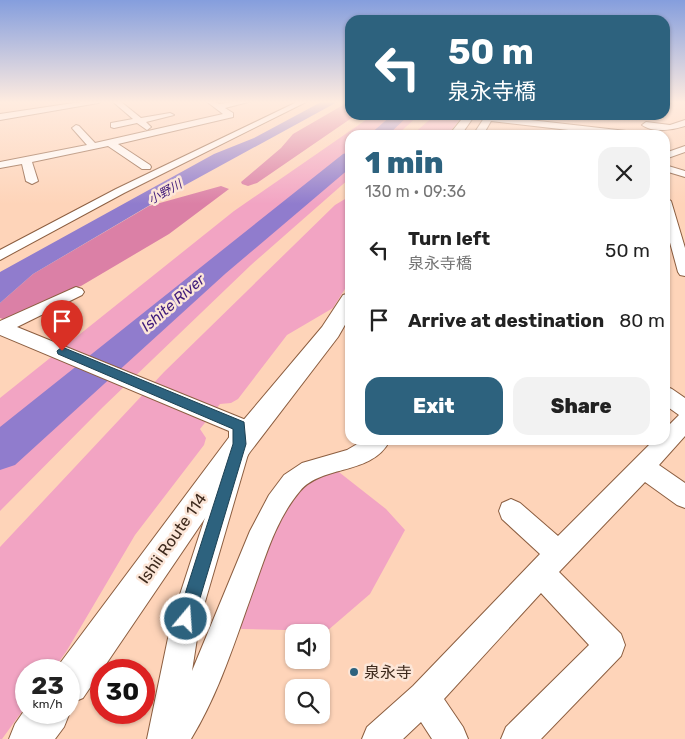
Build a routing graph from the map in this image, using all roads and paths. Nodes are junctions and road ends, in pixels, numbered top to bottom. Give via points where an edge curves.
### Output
1 (83, 135) edge
2 (143, 135) edge
3 (232, 135) edge
4 (44, 143) dead end
5 (110, 143) junction
6 (93, 146) junction
7 (685, 148) edge
8 (76, 150) junction
9 (670, 154) edge
10 (49, 155) junction
11 (82, 159) dead end
12 (26, 160) junction
13 (0, 165) edge
14 (146, 167) dead end
15 (51, 168) dead end
16 (670, 170) edge
17 (685, 174) edge
18 (32, 181) dead end
19 (670, 236) edge
20 (672, 250) edge
21 (0, 256) edge
22 (685, 272) edge
23 (76, 292) dead end
24 (345, 306) edge
25 (1, 328) edge
26 (670, 398) edge
27 (685, 409) edge
28 (685, 422) edge
29 (670, 433) edge
30 (240, 444) junction
31 (374, 445) edge
32 (654, 445) edge
33 (643, 467) junction
34 (685, 497) edge
35 (511, 511) dead end
36 (549, 563) junction
37 (80, 669) edge
38 (424, 697) junction
39 (40, 724) edge
40 (30, 739) edge
41 (164, 739) edge
42 (172, 739) edge
43 (380, 739) edge
44 (451, 739) edge
45 (518, 739) edge

1 - 6 street
2 - 5 street
3 - 21 street
4 - 10 street
5 - 6 street
5 - 14 street
6 - 8 street
7 - 9 street
8 - 10 street
8 - 11 street
10 - 12 street
10 - 15 street
12 - 13 street
12 - 18 street
16 - 17 street
19 - 20 street
20 - 22 street
23 - 25 street
24 - 30 street, Ishii Route 114 via 330,332
25 - 30 street via 224,418 239,426
26 - 27 street
28 - 29 street
30 - 37 street, Ishii Route 114
30 - 41 street via 186,619
31 - 42 street via 359,455 308,472 294,481 283,495 257,544 187,717
32 - 33 street
33 - 34 street
33 - 36 street
35 - 36 street
36 - 38 street
36 - 45 street via 610,645
38 - 43 street
38 - 44 street
39 - 40 street

